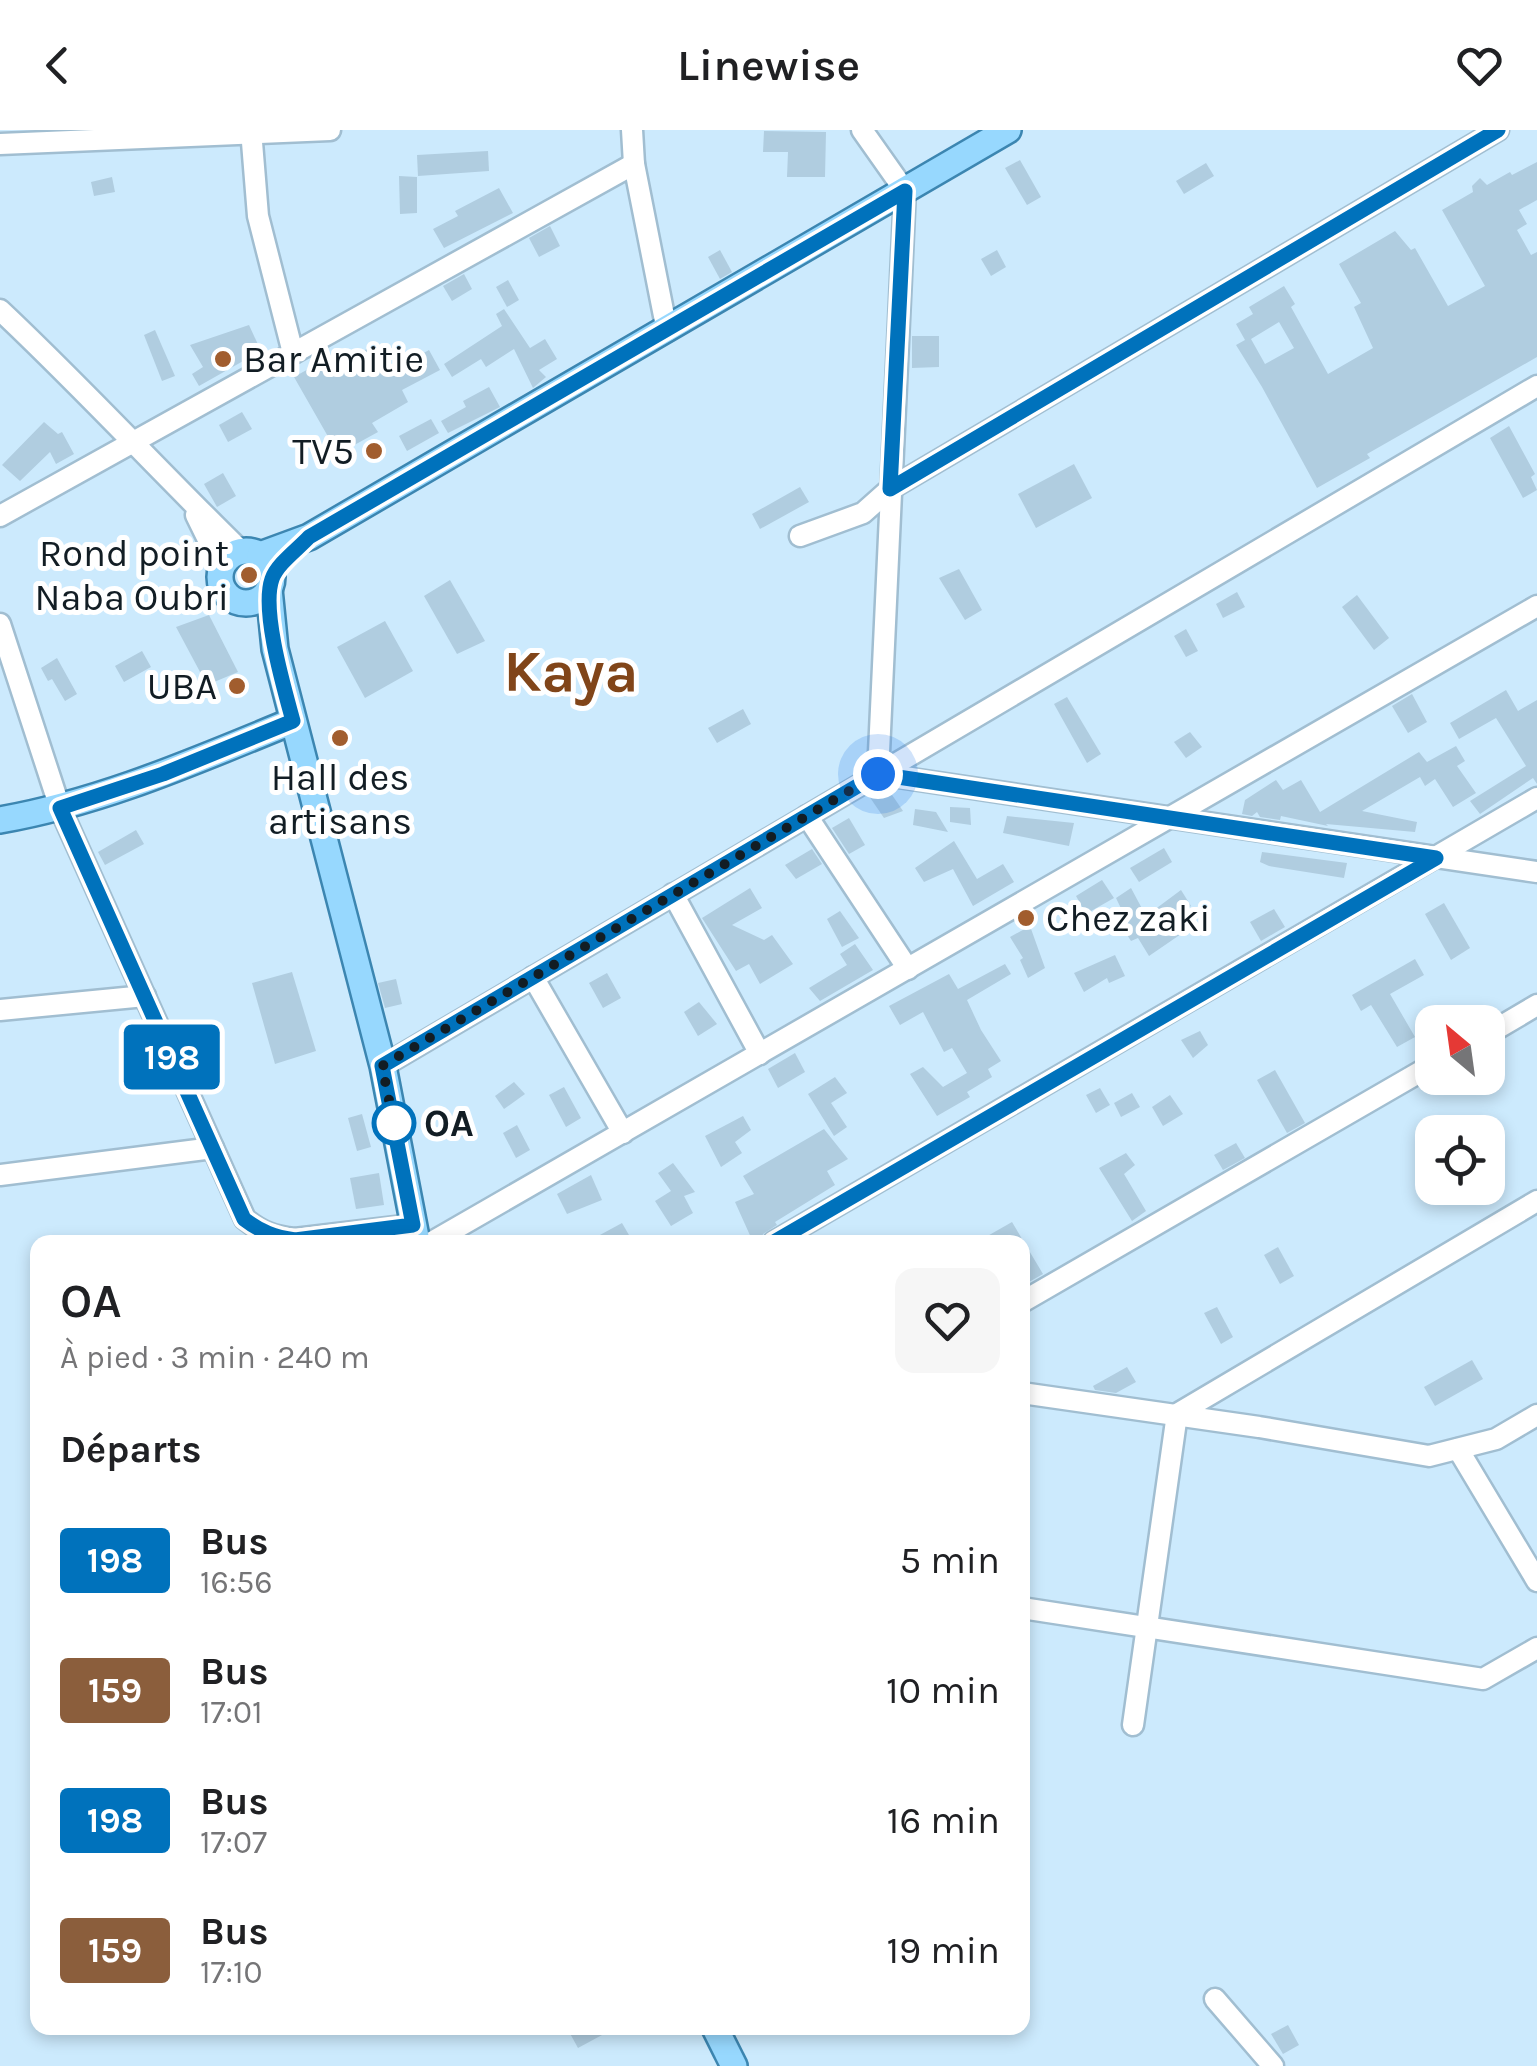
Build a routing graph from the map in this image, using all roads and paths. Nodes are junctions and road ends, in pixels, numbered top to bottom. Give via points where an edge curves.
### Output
1 (330, 130) edge
2 (632, 130) edge
3 (862, 130) edge
4 (1008, 130) edge
5 (1498, 130) edge
6 (251, 132) edge
7 (974, 140) edge
8 (0, 144) edge
9 (634, 164) junction
10 (905, 191) junction
11 (0, 310) edge
12 (667, 330) junction
13 (293, 353) junction
14 (1537, 386) edge
15 (135, 441) junction
16 (890, 489) junction
17 (0, 516) edge
18 (800, 536) dead end
19 (253, 568) junction
20 (243, 604) junction
21 (1537, 606) edge
22 (0, 624) edge
23 (275, 650) junction
24 (293, 721) junction
25 (878, 774) junction
26 (1537, 798) edge
27 (60, 808) junction
28 (807, 816) junction
29 (1169, 818) junction
30 (0, 820) edge
31 (1436, 858) junction
32 (1537, 872) edge
33 (673, 894) junction
34 (908, 969) junction
35 (533, 977) junction
36 (144, 996) junction
37 (1537, 1005) edge
38 (0, 1010) edge
39 (1505, 1024) edge
40 (760, 1054) junction
41 (382, 1066) junction
42 (1415, 1075) edge
43 (623, 1132) junction
44 (213, 1148) junction
45 (0, 1174) edge
46 (1537, 1201) edge
47 (271, 1235) edge
48 (421, 1235) edge
49 (425, 1235) edge
50 (786, 1235) edge
51 (1030, 1297) edge
52 (1030, 1393) edge
53 (1177, 1414) junction
54 (1537, 1415) edge
55 (1458, 1449) junction
56 (1537, 1581) edge
57 (1030, 1609) edge
58 (1146, 1628) junction
59 (1537, 1648) edge
60 (1133, 1725) dead end
61 (1215, 1998) dead end
62 (718, 2035) edge
63 (734, 2066) edge
64 (1273, 2066) edge

1 - 6 street
2 - 9 street
3 - 10 street
4 - 7 main road
5 - 16 street
6 - 8 street
6 - 13 street via 258,216
7 - 10 main road
9 - 12 street
9 - 13 street
10 - 12 main road
10 - 16 street
11 - 15 street
12 - 19 main road
13 - 15 street
14 - 25 street
15 - 17 street
15 - 19 street
16 - 18 street via 863,513
16 - 25 street
19 - 20 main road via 254,603
19 - 20 main road via 219,578 222,591
19 - 23 main road
20 - 23 main road
21 - 29 street
22 - 27 street
23 - 24 main road
24 - 27 main road
24 - 41 main road
25 - 28 street
25 - 29 street
26 - 31 street
27 - 30 main road
27 - 36 street
28 - 33 street
28 - 34 street
29 - 31 street
29 - 34 street
31 - 32 street
31 - 50 street
33 - 35 street
33 - 40 street
34 - 40 street
35 - 41 street
35 - 43 street
36 - 38 street
36 - 44 street
37 - 39 street
40 - 43 street
41 - 48 main road
42 - 51 street
43 - 49 street
44 - 45 street
44 - 47 street via 244,1219
46 - 53 street
52 - 53 street
53 - 55 street via 1429,1456
53 - 58 street
54 - 55 street via 1496,1439
55 - 56 street
57 - 58 street
58 - 59 street via 1483,1679
58 - 60 street
61 - 64 street
62 - 63 main road

